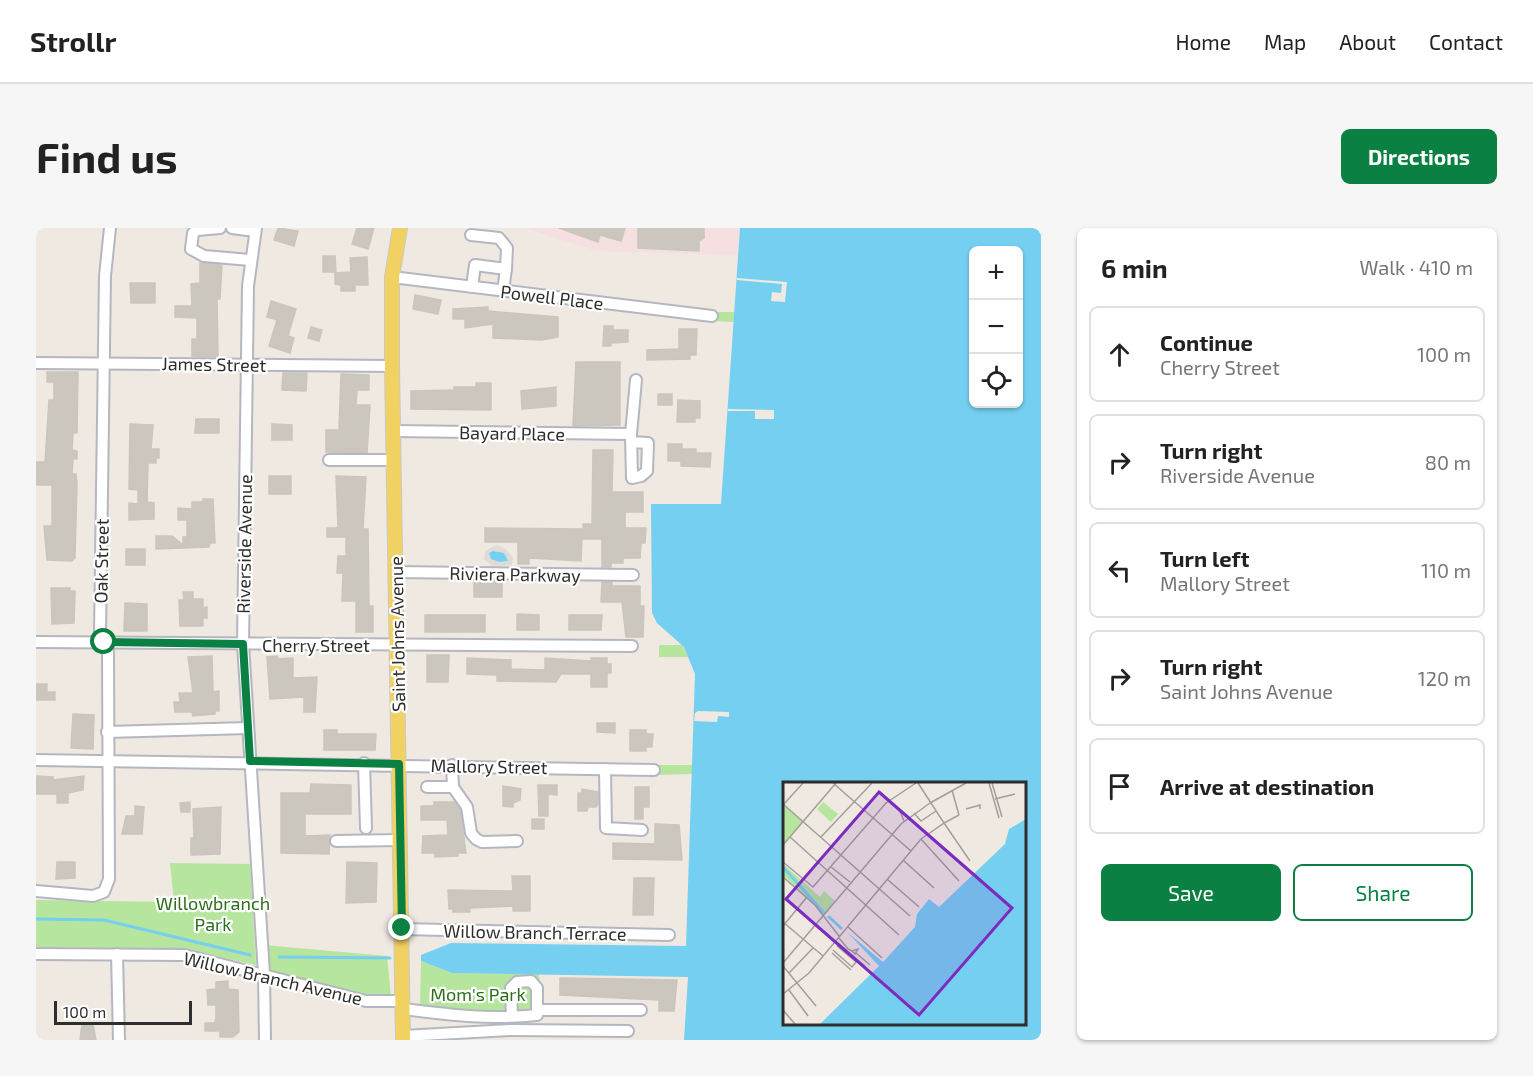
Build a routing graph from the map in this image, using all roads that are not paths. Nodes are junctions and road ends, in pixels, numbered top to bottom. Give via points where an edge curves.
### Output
1 (110, 228) edge
2 (220, 228) edge
3 (232, 228) edge
4 (400, 228) edge
5 (256, 229) edge
6 (471, 235) dead end
7 (250, 260) junction
8 (506, 269) junction
9 (392, 277) junction
10 (472, 287) junction
11 (503, 291) junction
12 (712, 316) dead end
13 (36, 363) edge
14 (103, 363) junction
15 (247, 364) junction
16 (392, 366) junction
17 (636, 380) dead end
18 (394, 431) junction
19 (631, 438) junction
20 (329, 460) dead end
21 (394, 460) junction
22 (396, 572) junction
23 (633, 575) dead end
24 (36, 642) edge
25 (104, 642) junction
26 (243, 644) junction
27 (397, 645) junction
28 (632, 646) dead end
29 (248, 728) junction
30 (107, 732) junction
31 (36, 760) edge
32 (107, 760) junction
33 (250, 761) junction
34 (364, 763) junction
35 (399, 764) junction
36 (452, 765) junction
37 (605, 769) junction
38 (654, 770) dead end
39 (427, 787) dead end
40 (453, 787) junction
41 (366, 828) dead end
42 (642, 830) dead end
43 (400, 840) junction
44 (336, 841) dead end
45 (517, 841) dead end
46 (36, 891) edge
47 (402, 928) junction
48 (669, 935) dead end
49 (36, 954) edge
50 (117, 954) junction
51 (264, 974) junction
52 (403, 1005) junction
53 (537, 1010) junction
54 (641, 1010) dead end
55 (512, 1017) junction
56 (628, 1031) dead end
57 (427, 1037) edge
58 (403, 1038) edge
59 (119, 1040) edge
60 (265, 1040) edge

1 - 14 street, Oak Street
2 - 7 street via 197,230 191,249 204,256
3 - 5 street
4 - 9 main road, Saint Johns Avenue
5 - 7 street, Riverside Avenue
6 - 8 street via 499,238 507,248
7 - 15 street, Riverside Avenue
8 - 10 street via 475,265
8 - 11 street
9 - 10 street, Powell Place
9 - 16 main road, Saint Johns Avenue
10 - 11 street, Powell Place
11 - 12 street, Powell Place
13 - 14 street, James Street
14 - 15 street, James Street
14 - 25 street, Oak Street via 100,634
15 - 16 street, James Street
15 - 26 street, Riverside Avenue
16 - 18 main road, Saint Johns Avenue
17 - 19 street
18 - 19 street, Bayard Place
18 - 21 main road, Saint Johns Avenue
19 - 19 street via 632,478 647,471 648,443
20 - 21 street
21 - 22 main road, Saint Johns Avenue
22 - 23 street, Riviera Parkway
22 - 27 main road, Saint Johns Avenue
24 - 25 street, Cherry Street
25 - 26 street, Cherry Street
25 - 30 street, Oak Street via 108,651
26 - 27 street, Cherry Street
26 - 29 street, Riverside Avenue
27 - 28 street, Cherry Street
27 - 35 main road, Saint Johns Avenue
29 - 30 street
29 - 33 street, Riverside Avenue
30 - 32 street, Oak Street
31 - 32 street, Mallory Street
32 - 33 street, Mallory Street
32 - 46 street, Oak Street via 109,879 104,892 93,896
33 - 34 street, Mallory Street
33 - 51 street, Riverside Avenue
34 - 35 street, Mallory Street
34 - 41 street
35 - 36 street, Mallory Street
35 - 43 main road, Saint Johns Avenue
36 - 37 street, Mallory Street
36 - 40 street
37 - 38 street, Mallory Street
37 - 42 street via 606,828
39 - 40 street
40 - 45 street via 467,807 471,833 476,838 482,842
43 - 44 street
43 - 47 main road, Saint Johns Avenue
47 - 48 street, Willow Branch Terrace
47 - 52 main road, Saint Johns Avenue
49 - 50 street, Willow Branch Avenue
50 - 51 street, Willow Branch Avenue via 184,955
50 - 59 street
51 - 52 street, Willow Branch Avenue via 366,1001
51 - 60 street, Riverside Avenue
52 - 55 street, Willow Branch Avenue via 488,1019
52 - 58 main road, Saint Johns Avenue
53 - 54 street
53 - 55 street, Willow Branch Avenue via 537,1015
53 - 55 street via 537,988 531,981 517,982 511,988
56 - 57 street via 510,1030
57 - 58 street

